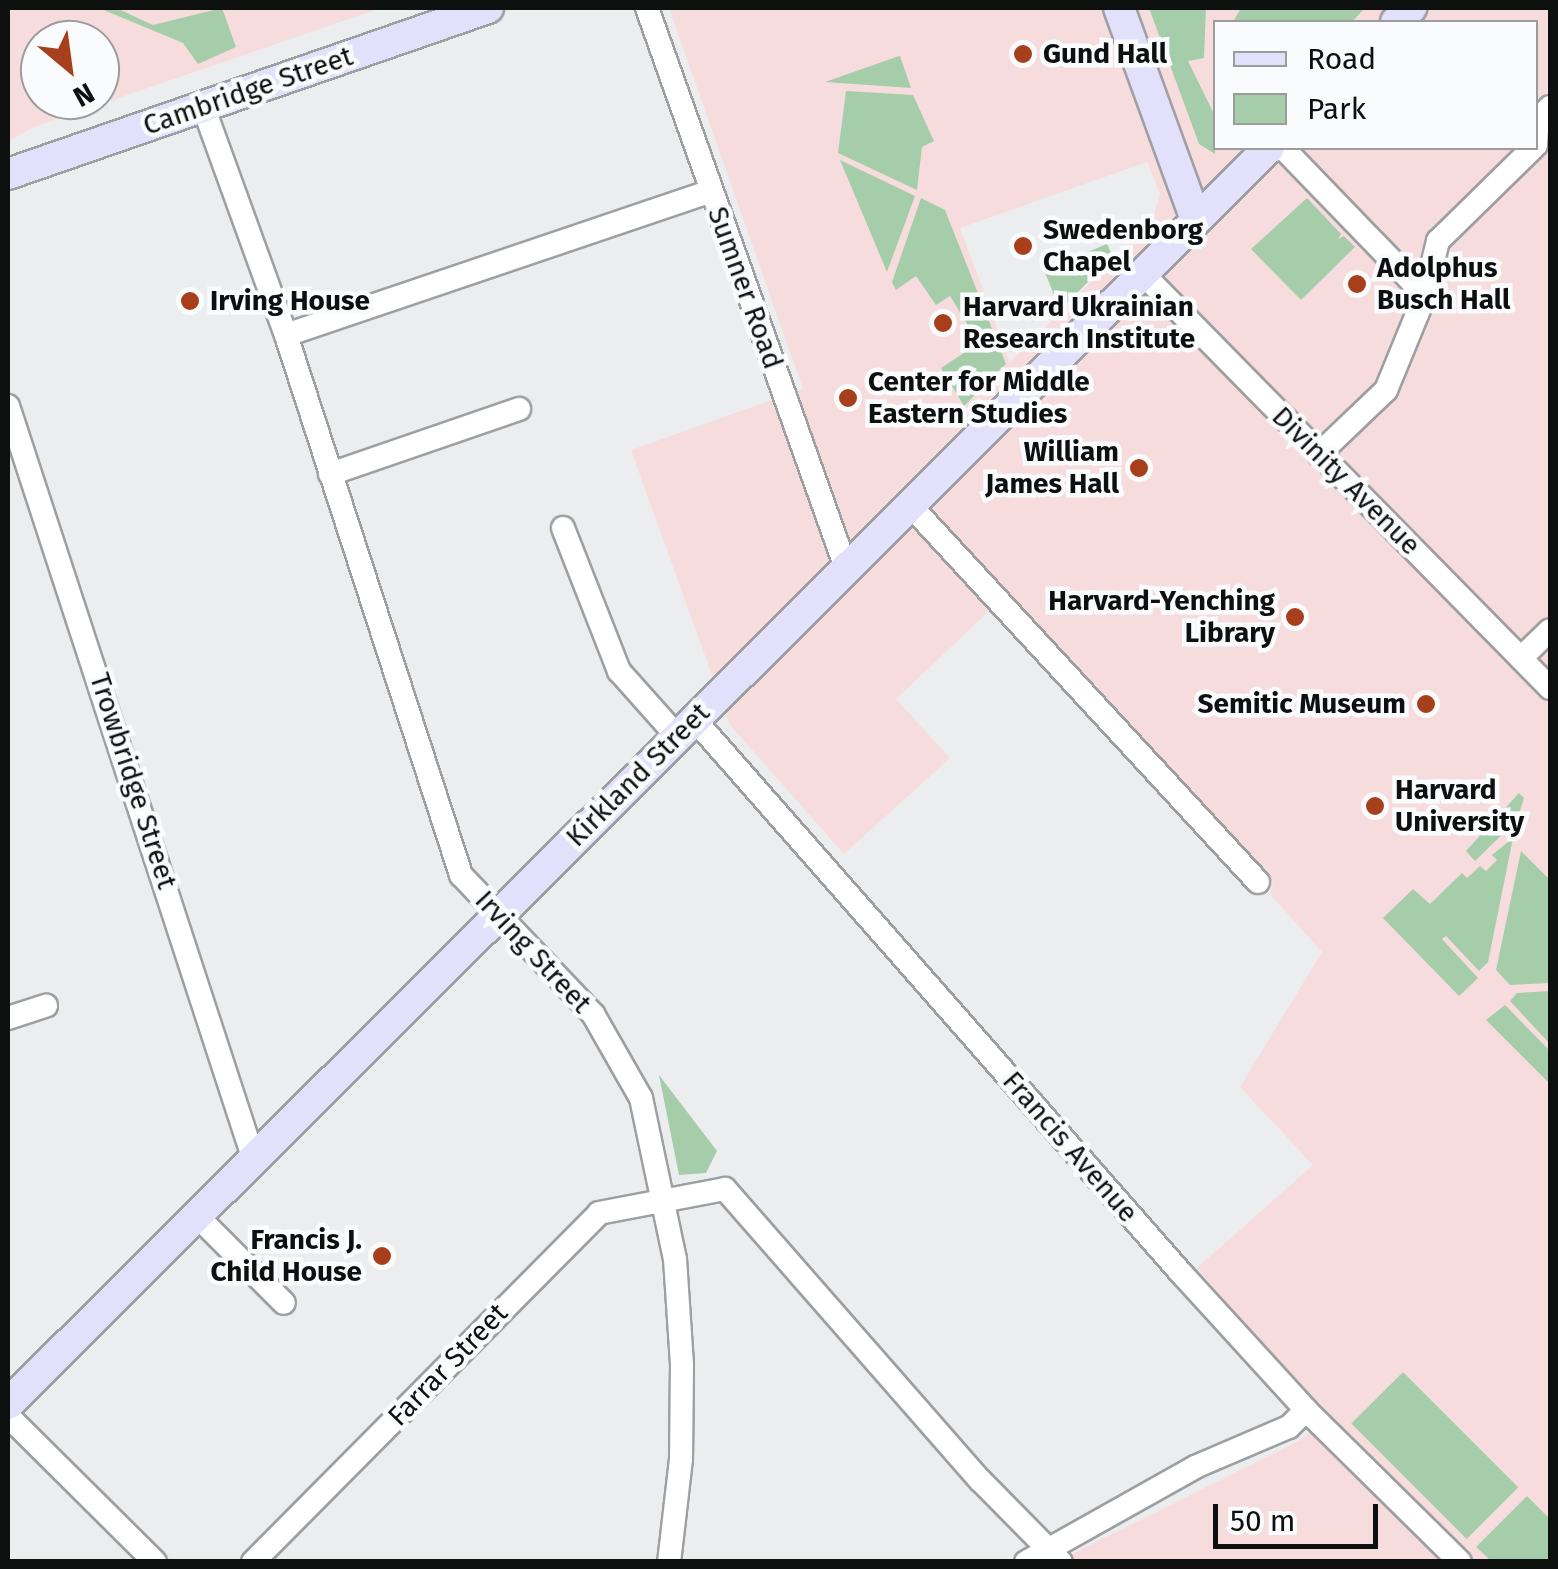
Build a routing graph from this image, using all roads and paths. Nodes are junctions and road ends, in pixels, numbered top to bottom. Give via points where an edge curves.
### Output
1 (488, 8) edge
2 (647, 8) edge
3 (1120, 8) edge
4 (203, 106) junction
5 (1268, 150) edge
6 (1285, 150) edge
7 (1530, 150) edge
8 (8, 174) edge
9 (711, 191) junction
10 (1196, 220) junction
11 (1142, 274) junction
12 (1425, 295) junction
13 (286, 335) junction
14 (8, 406) edge
15 (519, 409) dead end
16 (1320, 454) junction
17 (330, 474) junction
18 (910, 505) junction
19 (563, 528) dead end
20 (846, 568) junction
21 (1550, 630) edge
22 (1521, 658) junction
23 (1550, 688) edge
24 (686, 727) junction
25 (1258, 882) dead end
26 (496, 916) junction
27 (46, 1006) dead end
28 (8, 1018) edge
29 (253, 1157) junction
30 (660, 1201) junction
31 (196, 1215) junction
32 (284, 1303) dead end
33 (8, 1404) edge
34 (1306, 1410) junction
35 (8, 1416) edge
36 (1055, 1555) edge
37 (155, 1562) edge
38 (253, 1562) edge
39 (669, 1562) edge
40 (1026, 1562) edge
41 (1460, 1562) edge

1 - 4 main road, Cambridge Street
2 - 9 street, Sumner Road
3 - 10 main road
4 - 8 main road, Cambridge Street
4 - 13 street, Irving Street
5 - 10 main road, Kirkland Street
6 - 12 street
7 - 12 street via 1438,241
9 - 13 street
9 - 20 street, Sumner Road
10 - 11 main road, Kirkland Street
11 - 16 street, Divinity Avenue
11 - 18 main road, Kirkland Street
12 - 16 street via 1386,390
13 - 17 street, Irving Street
14 - 29 street, Trowbridge Street
15 - 17 street
16 - 22 street, Divinity Avenue
17 - 26 street, Irving Street via 462,875
18 - 20 main road, Kirkland Street
18 - 25 street
19 - 24 street, Francis Avenue via 619,671
20 - 24 main road, Kirkland Street
21 - 22 street
22 - 23 street, Divinity Avenue
24 - 26 main road, Kirkland Street
24 - 34 street, Francis Avenue
26 - 29 main road, Kirkland Street
26 - 30 street, Irving Street via 593,1014 622,1056 641,1098
27 - 28 street
29 - 31 main road, Kirkland Street
30 - 36 street via 725,1189
30 - 38 street, Farrar Street via 598,1212
30 - 39 street, Irving Street via 675,1259 682,1365 681,1459
31 - 32 street
31 - 33 main road, Kirkland Street
34 - 36 street via 1289,1427 1195,1467
34 - 41 street, Francis Avenue
35 - 37 street
36 - 40 street

